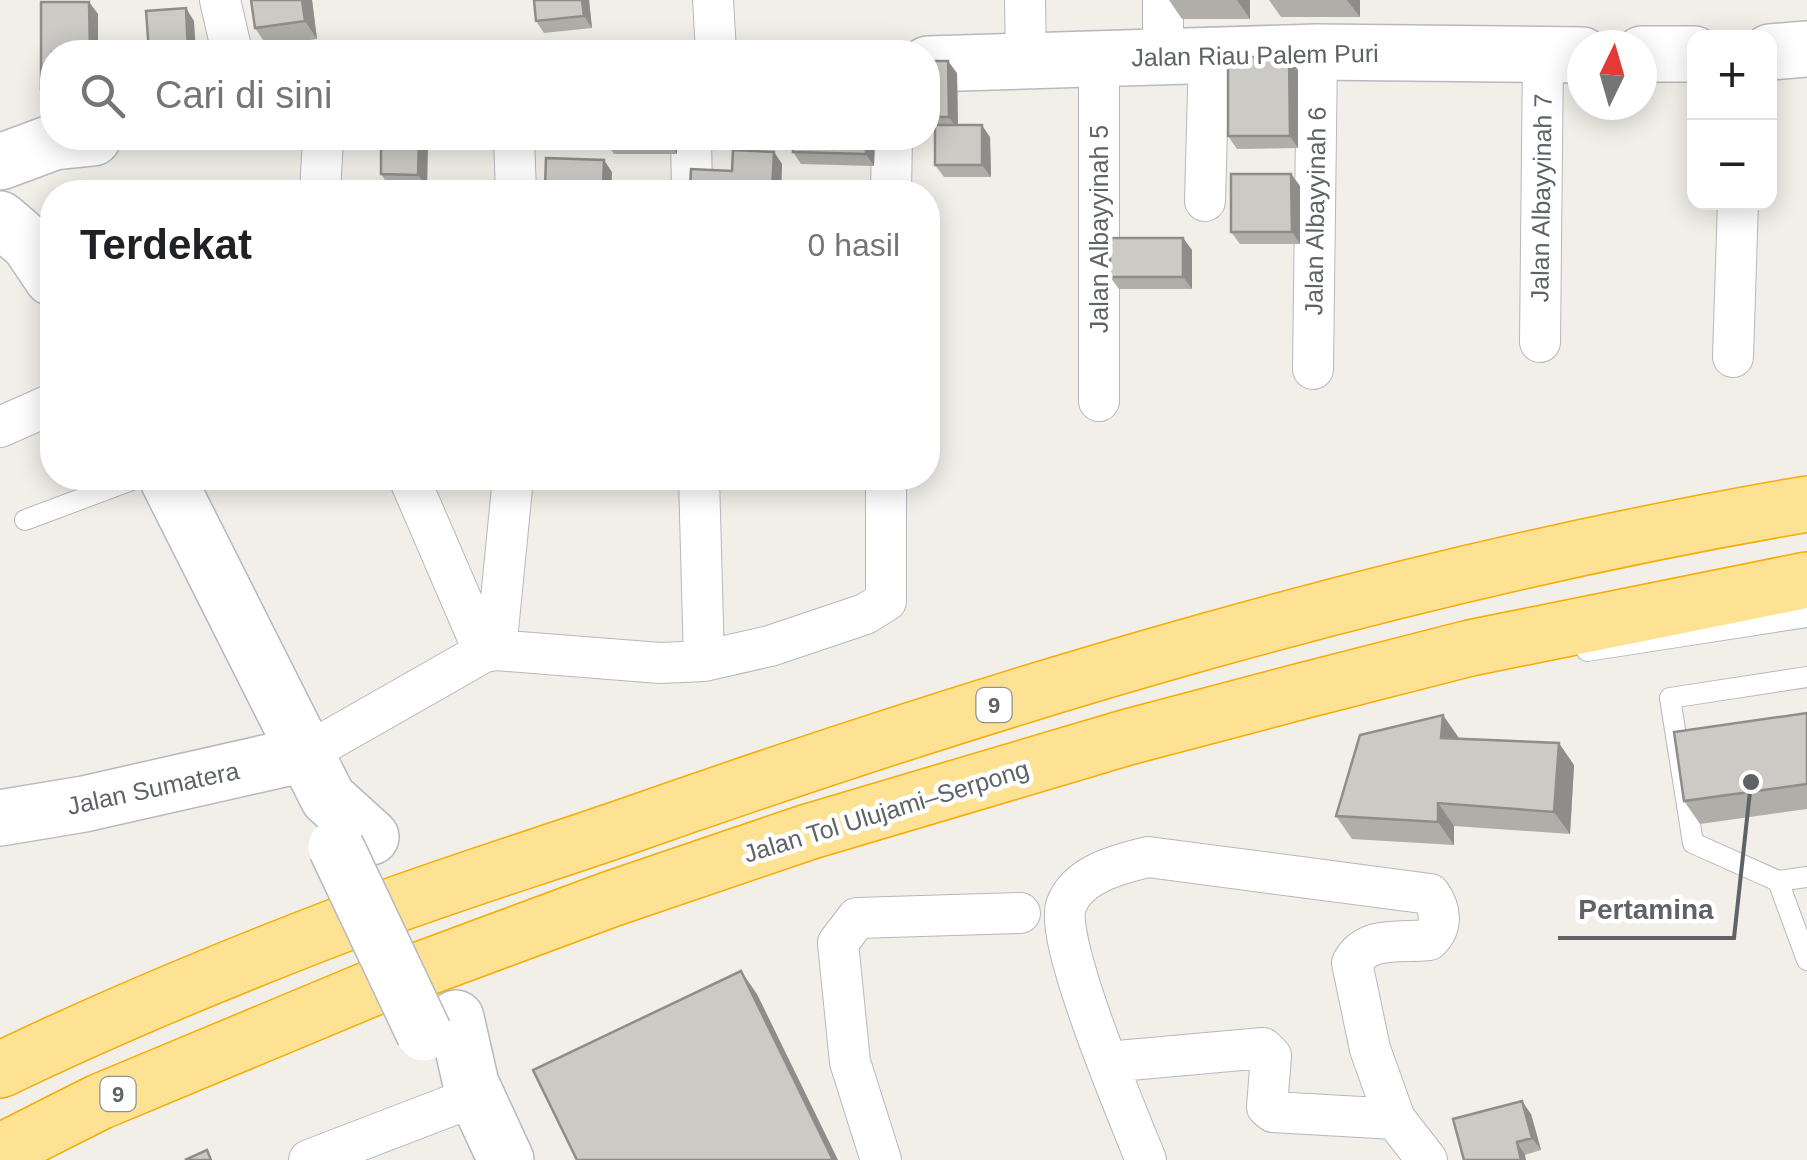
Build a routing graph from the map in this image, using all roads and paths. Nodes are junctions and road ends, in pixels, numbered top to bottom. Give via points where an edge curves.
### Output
1 (220, 0) edge
2 (693, 0) edge
3 (712, 0) edge
4 (1025, 0) edge
5 (1162, 0) edge
6 (229, 40) edge
7 (695, 40) edge
8 (715, 40) edge
9 (1807, 50) edge
10 (1317, 52) junction
11 (1777, 52) edge
12 (1186, 54) junction
13 (1657, 54) edge
14 (1687, 54) edge
15 (1562, 55) edge
16 (1099, 57) junction
17 (1026, 60) junction
18 (940, 64) edge
19 (40, 147) edge
20 (322, 150) edge
21 (514, 150) edge
22 (690, 150) edge
23 (892, 150) edge
24 (0, 162) edge
25 (321, 180) edge
26 (516, 180) edge
27 (692, 180) edge
28 (891, 180) edge
29 (1206, 200) dead end
30 (1738, 210) edge
31 (0, 219) edge
32 (40, 261) edge
33 (1540, 342) dead end
34 (1733, 357) dead end
35 (1314, 369) dead end
36 (1099, 401) dead end
37 (40, 409) edge
38 (0, 427) edge
39 (105, 490) edge
40 (174, 490) edge
41 (416, 490) edge
42 (511, 490) edge
43 (699, 490) edge
44 (886, 490) edge
45 (1807, 504) edge
46 (25, 520) dead end
47 (1807, 580) edge
48 (1807, 617) edge
49 (490, 651) junction
50 (1565, 655) dead end
51 (704, 661) junction
52 (1490, 666) dead end
53 (1807, 677) edge
54 (1302, 691) junction
55 (335, 809) junction
56 (0, 818) edge
57 (1807, 877) edge
58 (1778, 881) junction
59 (1020, 913) dead end
60 (1807, 960) edge
61 (1107, 1062) junction
62 (0, 1070) edge
63 (474, 1090) junction
64 (1394, 1118) junction
65 (0, 1152) edge
66 (309, 1160) edge
67 (506, 1160) edge
68 (880, 1160) edge
69 (1146, 1160) edge
70 (1427, 1160) edge

1 - 6 street
2 - 7 street
3 - 8 street
4 - 17 street
5 - 12 street
9 - 11 street
10 - 12 street, Jalan Riau Palem Puri
10 - 15 street, Jalan Riau Palem Puri
10 - 35 street, Jalan Albayyinah 6
12 - 16 street, Jalan Riau Palem Puri
12 - 29 street
13 - 14 street
15 - 33 street, Jalan Albayyinah 7
16 - 17 street, Jalan Riau Palem Puri
16 - 36 street, Jalan Albayyinah 5
17 - 18 street, Jalan Riau Palem Puri
19 - 24 street
20 - 25 street
21 - 26 street
22 - 27 street
23 - 28 street
30 - 34 street
31 - 32 street
37 - 38 street
39 - 46 lane
40 - 55 street
41 - 49 street
42 - 49 street
43 - 51 street
44 - 51 street via 886,601 770,646
45 - 62 highway, 9 via 1454,578 1135,662 818,759 352,920
47 - 54 highway, Jalan Tol Ulujami–Serpong / 9 via 1470,648
48 - 50 lane
49 - 51 street
49 - 55 street
52 - 54 lane
53 - 58 lane via 1670,698 1693,843
54 - 65 highway, Jalan Tol Ulujami–Serpong / 9 via 808,832 611,900 382,984 99,1102
55 - 56 street, Jalan Sumatera via 84,804
55 - 63 street
57 - 58 lane
58 - 60 lane
59 - 68 street via 857,918 838,943 850,1062
61 - 64 street via 1263,1048 1272,1056 1272,1112
61 - 64 street via 1068,946 1064,908 1076,888 1115,865 1148,857 1430,894 1440,918 1429,940 1370,943 1352,963 1370,1049
61 - 69 street
63 - 66 street
63 - 67 street
64 - 70 street

